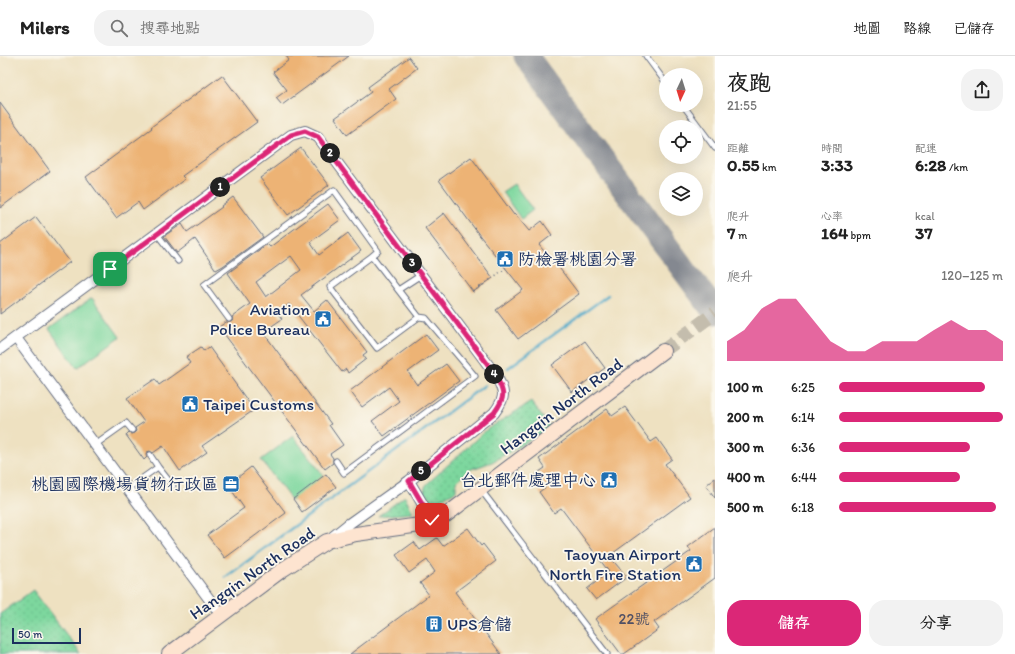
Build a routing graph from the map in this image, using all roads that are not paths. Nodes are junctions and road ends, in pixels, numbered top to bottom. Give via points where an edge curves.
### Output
1 (646, 56) edge
2 (659, 74) edge
3 (688, 112) edge
4 (715, 148) edge
5 (157, 234) junction
6 (372, 256) junction
7 (178, 261) dead end
8 (421, 275) junction
9 (398, 290) junction
10 (419, 316) junction
11 (229, 319) dead end
12 (16, 338) junction
13 (0, 350) edge
14 (663, 351) tunnel mouth
15 (132, 430) dead end
16 (95, 445) junction
17 (150, 455) dead end
18 (336, 461) dead end
19 (158, 467) junction
20 (409, 481) junction
21 (173, 486) dead end
22 (127, 489) junction
23 (480, 490) junction
24 (432, 520) junction
25 (327, 541) junction
26 (221, 615) junction
27 (169, 654) edge
28 (607, 654) edge

1 - 2 lane
3 - 4 lane
5 - 7 lane
5 - 8 street via 291,135 305,131 318,137
5 - 12 street
6 - 9 lane
6 - 10 lane via 330,287 377,348
6 - 11 lane via 378,251 334,190 204,285
8 - 9 lane
8 - 20 street via 495,374 503,389 502,403 494,413
9 - 10 lane
10 - 18 lane via 426,318 475,376 344,473
12 - 13 street
12 - 16 street
14 - 23 street, Hangqin North Road
15 - 16 lane via 126,422
16 - 22 street
17 - 19 lane
19 - 21 lane
19 - 22 lane
20 - 24 street
20 - 25 street
22 - 26 street
23 - 24 street, Hangqin North Road via 446,515
23 - 28 lane
24 - 25 street, Hangqin North Road via 420,525
25 - 26 street, Hangqin North Road
26 - 27 street, Hangqin North Road

